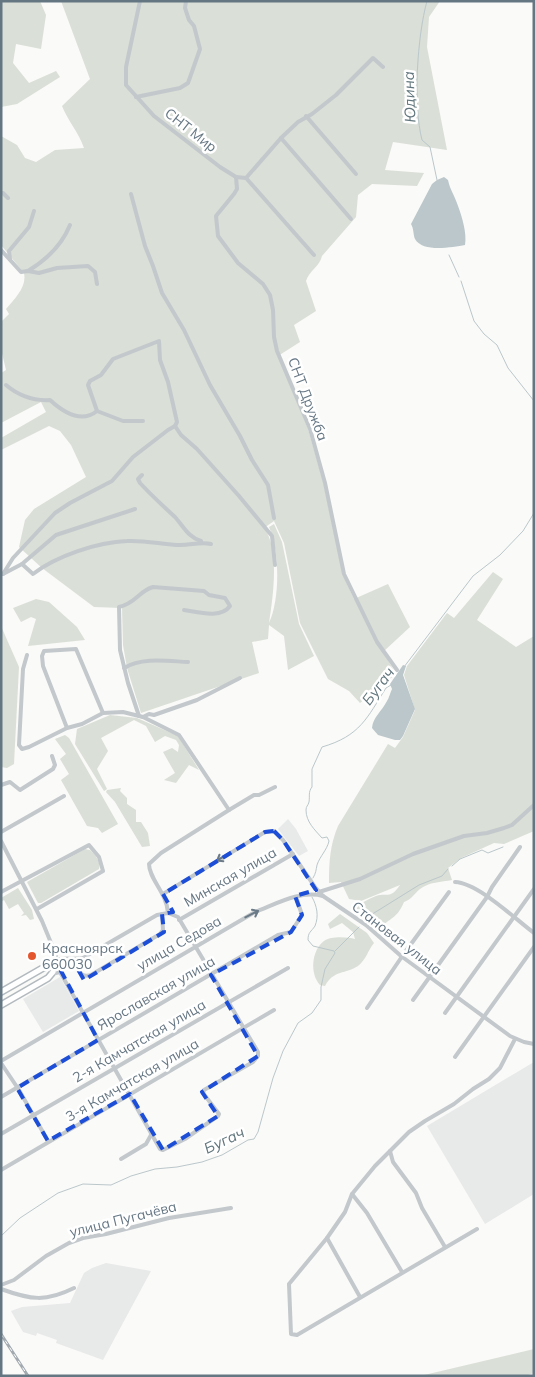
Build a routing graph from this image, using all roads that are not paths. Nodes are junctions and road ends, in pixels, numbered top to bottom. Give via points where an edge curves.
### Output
1 (140, 1) edge
2 (186, 1) edge
3 (383, 67) dead end
4 (136, 97) junction
5 (306, 116) junction
6 (281, 138) junction
7 (356, 174) dead end
8 (236, 177) junction
9 (246, 178) junction
10 (1, 194) edge
11 (131, 194) dead end
12 (8, 198) dead end
13 (34, 211) dead end
14 (351, 219) dead end
15 (70, 225) dead end
16 (1, 250) edge
17 (314, 256) dead end
18 (11, 261) junction
19 (28, 271) junction
20 (97, 284) dead end
21 (6, 385) dead end
22 (96, 411) junction
23 (144, 420) dead end
24 (175, 426) junction
25 (142, 475) dead end
26 (135, 509) dead end
27 (274, 518) dead end
28 (203, 542) junction
29 (211, 544) dead end
30 (22, 564) junction
31 (275, 565) dead end
32 (184, 610) dead end
33 (27, 654) dead end
34 (188, 662) dead end
35 (124, 668) junction
36 (397, 670) dead end
37 (240, 678) dead end
38 (103, 713) junction
39 (141, 717) junction
40 (67, 728) junction
41 (52, 756) dead end
42 (1, 785) edge
43 (275, 787) dead end
44 (64, 796) dead end
45 (534, 805) edge
46 (229, 810) junction
47 (1, 832) edge
48 (1, 841) edge
49 (520, 847) dead end
50 (294, 854) junction
51 (22, 881) junction
52 (455, 882) dead end
53 (315, 887) junction
54 (534, 889) edge
55 (1, 892) edge
56 (319, 892) junction
57 (449, 892) dead end
58 (163, 894) junction
59 (313, 894) junction
60 (323, 896) junction
61 (296, 897) junction
62 (487, 897) junction
63 (37, 909) junction
64 (168, 913) junction
65 (162, 914) junction
66 (514, 918) junction
67 (179, 920) junction
68 (534, 933) edge
69 (194, 946) junction
70 (534, 947) edge
71 (401, 956) junction
72 (86, 957) junction
73 (56, 960) junction
74 (75, 964) junction
75 (50, 966) junction
76 (288, 968) dead end
77 (61, 971) junction
78 (53, 972) junction
79 (211, 974) junction
80 (428, 977) junction
81 (20, 980) junction
82 (27, 991) junction
83 (1, 992) edge
84 (456, 997) junction
85 (413, 1000) dead end
86 (227, 1003) junction
87 (1, 1006) edge
88 (367, 1008) dead end
89 (274, 1010) dead end
90 (83, 1013) junction
91 (445, 1014) dead end
92 (484, 1017) junction
93 (243, 1028) junction
94 (515, 1038) junction
95 (98, 1040) junction
96 (534, 1044) edge
97 (455, 1057) dead end
98 (1, 1062) edge
99 (114, 1067) junction
100 (17, 1088) junction
101 (130, 1094) junction
102 (1, 1097) edge
103 (34, 1116) junction
104 (1, 1134) edge
105 (152, 1135) junction
106 (48, 1142) junction
107 (390, 1150) junction
108 (121, 1159) dead end
109 (1, 1170) edge
110 (352, 1194) junction
111 (231, 1208) dead end
112 (477, 1229) dead end
113 (327, 1238) junction
114 (445, 1247) junction
115 (402, 1272) junction
116 (1, 1285) edge
117 (74, 1288) dead end
118 (1, 1290) edge
119 (360, 1297) junction

1 - 4 street, СНТ Мир via 126,67 126,85
2 - 4 street, СНТ Мир via 185,8 200,48 188,83 180,88
3 - 5 street via 373,58 336,95
4 - 8 street, СНТ Мир via 154,116
5 - 6 street
5 - 7 street
6 - 9 street
6 - 14 street
8 - 9 street
8 - 36 street, СНТ Дружба via 237,189 216,216 218,236 238,263 263,284 270,295 277,351 310,429 344,574 377,642
9 - 17 street
10 - 12 street
11 - 27 street via 162,293 268,485
13 - 18 street via 29,227 9,251
15 - 19 street via 65,239
16 - 18 street
18 - 19 street via 20,272
19 - 20 street via 39,273 88,266 94,272
21 - 22 street via 14,392 38,401 50,400 60,409 77,416 87,417
22 - 23 street via 123,421
22 - 24 street via 88,385 90,381 101,375 113,358 159,342 160,360 177,422
24 - 30 street via 133,457 112,481 55,513 13,558 3,574
24 - 31 street via 272,536
25 - 28 street via 138,479 140,483 177,519 187,534
26 - 30 street via 56,535
28 - 29 street
28 - 30 street via 190,545 112,543 68,554 33,574
32 - 35 street via 220,613 230,606 226,598 209,596 204,592 153,586 129,604 119,607 120,650
33 - 40 street via 23,669 19,745 29,747
34 - 35 street via 161,660 133,663
35 - 39 street
37 - 39 street via 197,700
38 - 39 street via 123,712
38 - 40 street
38 - 40 street via 76,649 42,653 43,666
39 - 46 street via 179,735
41 - 42 street via 53,769 20,790 10,782
43 - 46 street
44 - 47 street
45 - 56 street via 512,825 464,836 413,854 360,879
46 - 58 street via 161,852 149,864
48 - 51 street
49 - 62 street
50 - 53 street, Становая улица
50 -> 58 street, Становая улица via 277,833 265,832
50 - 67 street, Минская улица
51 - 55 street
51 - 63 street
51 - 63 street via 89,845 99,857 103,871
52 - 62 street via 470,886
53 - 56 street, Становая улица
53 - 59 street
54 - 66 street
56 - 60 street, Становая улица
57 - 71 street
58 - 64 street via 168,902
59 - 60 street, улица Седова
59 - 61 street, улица Седова
60 - 71 street, Становая улица via 366,925
69 -> 61 street, улица Седова via 254,912
61 - 79 street, Ярославская улица via 302,915 291,932 278,935
62 - 66 street
62 - 80 street
63 - 73 street via 52,940
64 - 65 street
64 - 67 street
65 - 72 street
65 - 74 street via 163,930 160,934 91,975 82,975
66 - 68 street
66 - 84 street
67 - 69 street
69 - 79 street
69 - 90 street, улица Седова
70 - 92 street
71 - 80 street, Становая улица
71 - 88 street
72 - 73 street
72 - 74 street
73 - 75 street
73 - 77 street via 62,963
74 - 77 street
75 - 78 street
75 - 81 street
76 - 86 street, 2-я Камчатская улица
77 - 78 street
77 - 90 street
78 - 82 street
79 - 86 street
79 - 95 street, Ярославская улица
80 - 84 street, Становая улица
80 - 85 street
81 - 82 street
81 - 83 street
82 - 87 street
84 - 91 street
84 - 92 street, Становая улица
86 - 93 street
86 - 99 street, 2-я Камчатская улица
89 - 93 street, 3-я Камчатская улица
90 - 95 street
90 - 98 street, улица Седова
92 - 94 street, Становая улица
92 - 97 street
93 - 101 street, 3-я Камчатская улица
93 - 105 street via 258,1052 256,1059 204,1090 218,1116 163,1150
94 - 96 street, Становая улица
94 - 107 street via 500,1068 488,1079 425,1120
95 - 99 street
95 - 100 street, Ярославская улица
98 - 100 street
99 - 101 street
99 - 103 street, 2-я Камчатская улица
100 - 102 street, Ярославская улица
100 - 103 street
101 - 105 street
101 - 106 street, 3-я Камчатская улица
103 - 104 street, 2-я Камчатская улица
103 - 106 street
105 - 108 street via 146,1144
106 - 109 street, 3-я Камчатская улица
107 - 110 street
107 - 114 street
110 - 113 street via 345,1212
110 - 115 street
111 - 116 street, улица Пугачёва via 169,1218 83,1238 61,1247 14,1280
112 - 114 street
113 - 119 street
113 - 119 street via 289,1284 291,1334 297,1335
114 - 115 street
115 - 119 street
117 - 118 street via 58,1296 40,1299

